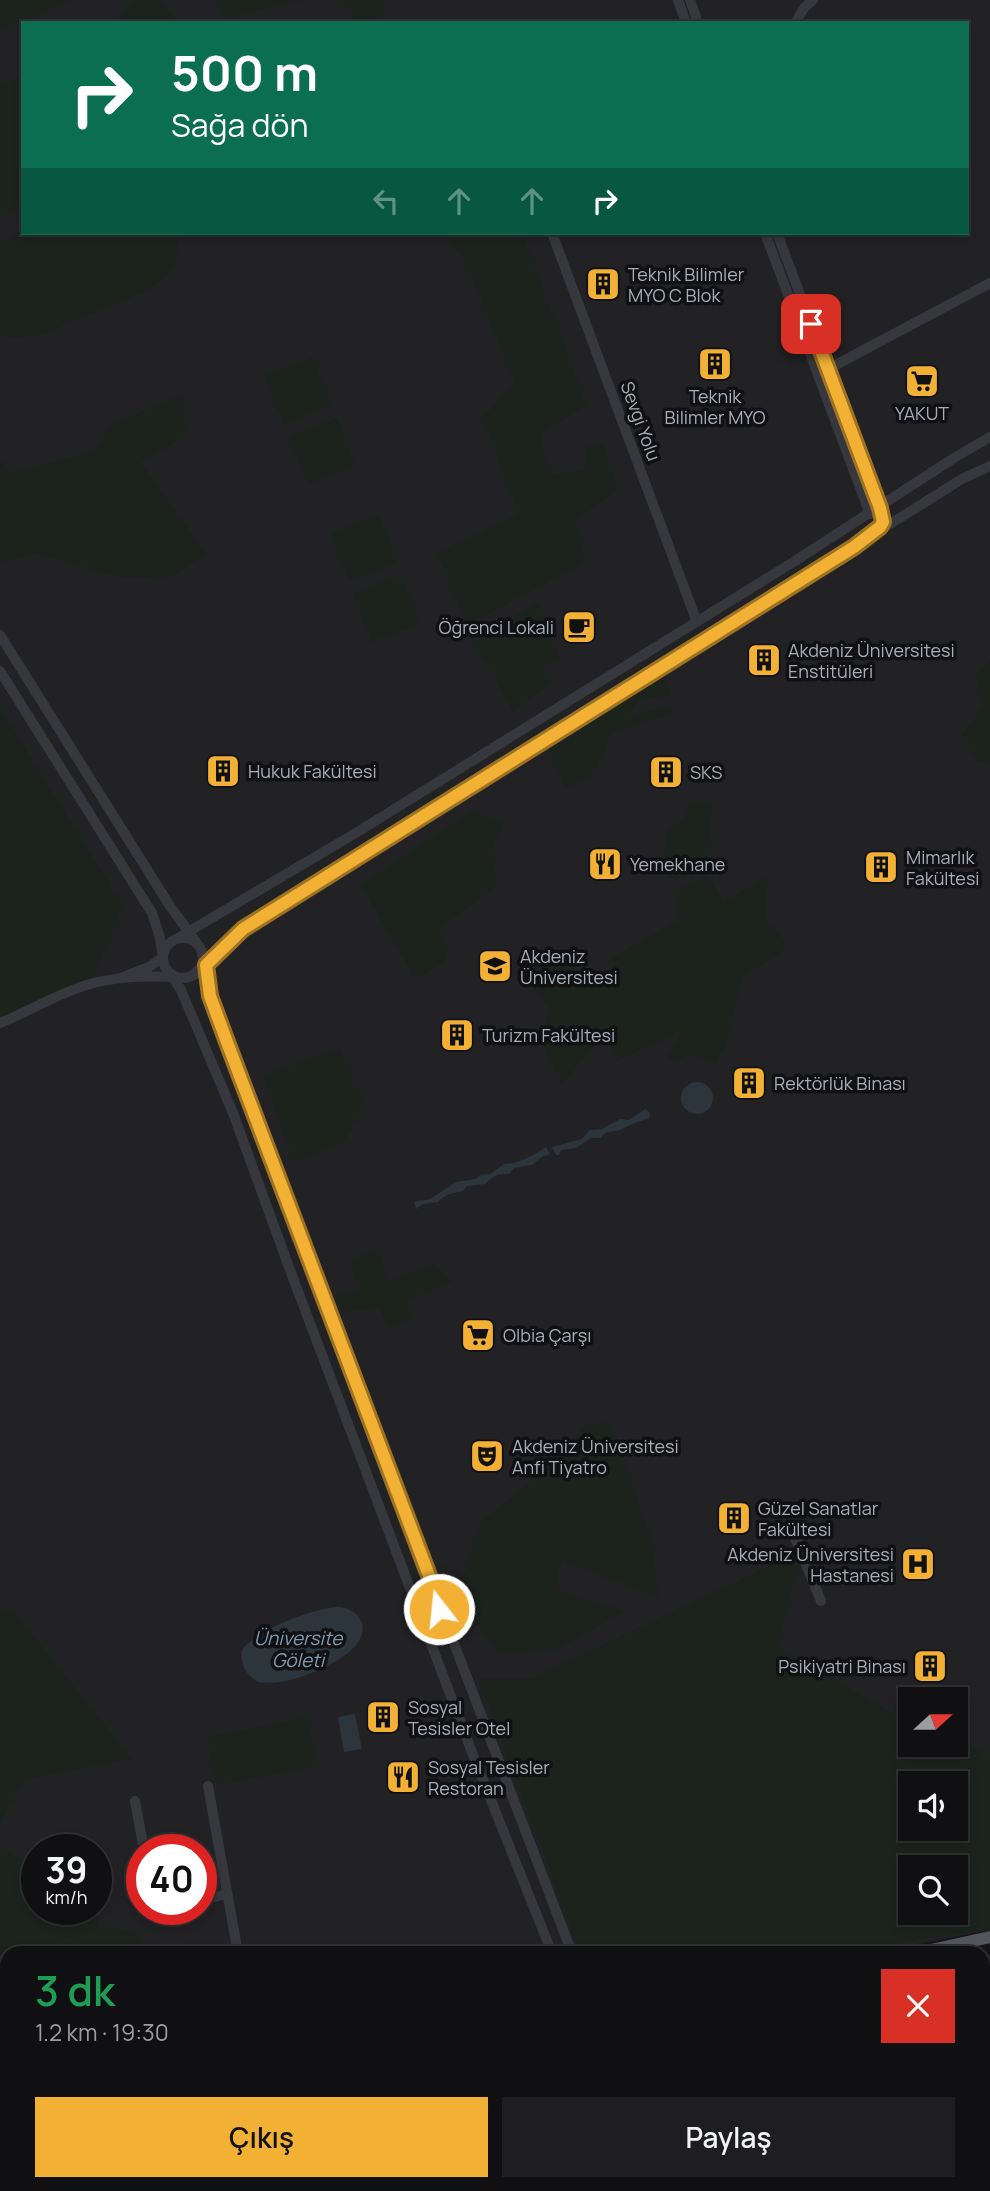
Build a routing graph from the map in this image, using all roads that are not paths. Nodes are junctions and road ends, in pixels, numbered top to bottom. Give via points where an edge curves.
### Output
1 (678, 0) edge
2 (690, 0) edge
3 (813, 0) edge
4 (685, 21) edge
5 (697, 21) edge
6 (796, 21) edge
7 (553, 235) edge
8 (766, 235) edge
9 (778, 235) edge
10 (990, 283) edge
11 (828, 369) junction
12 (990, 437) edge
13 (990, 466) edge
14 (875, 511) junction
15 (854, 547) junction
16 (696, 622) junction
17 (0, 635) edge
18 (0, 671) edge
19 (189, 932) junction
20 (178, 938) junction
21 (196, 942) junction
22 (163, 957) junction
23 (204, 959) junction
24 (173, 976) junction
25 (121, 978) junction
26 (0, 1023) edge
27 (791, 1528) dead end
28 (439, 1600) junction
29 (821, 1601) dead end
30 (418, 1609) junction
31 (208, 1786) dead end
32 (135, 1801) dead end
33 (526, 1833) junction
34 (141, 1834) edge
35 (508, 1839) junction
36 (227, 1894) junction
37 (217, 1896) edge
38 (990, 1937) edge
39 (237, 1946) edge
40 (549, 1946) edge
41 (569, 1946) edge
42 (949, 1946) edge

1 - 4 street
2 - 5 street
3 - 6 street
7 - 16 street, Sevgi Yolu
8 - 14 street
9 - 11 street
10 - 11 street
11 - 14 street
12 - 14 street
13 - 15 street
14 - 15 street via 883,522
14 - 16 street
15 - 23 street via 243,929
16 - 19 street
17 - 19 street
18 - 22 street via 147,902
19 - 20 street
19 - 21 street
20 - 21 street
20 - 22 street via 167,945
21 - 23 street
22 - 24 street
22 - 25 street
23 - 24 street via 196,972 184,978
23 - 28 street via 210,996 251,1111
24 - 25 street
24 - 30 street via 233,1113
25 - 26 street via 90,984
27 - 29 street
28 - 30 street via 439,1609 432,1615
28 - 33 street
30 - 35 street
31 - 36 street
32 - 34 street
33 - 35 street
33 - 41 street
35 - 40 street
36 - 37 street
36 - 39 street
38 - 42 main road

